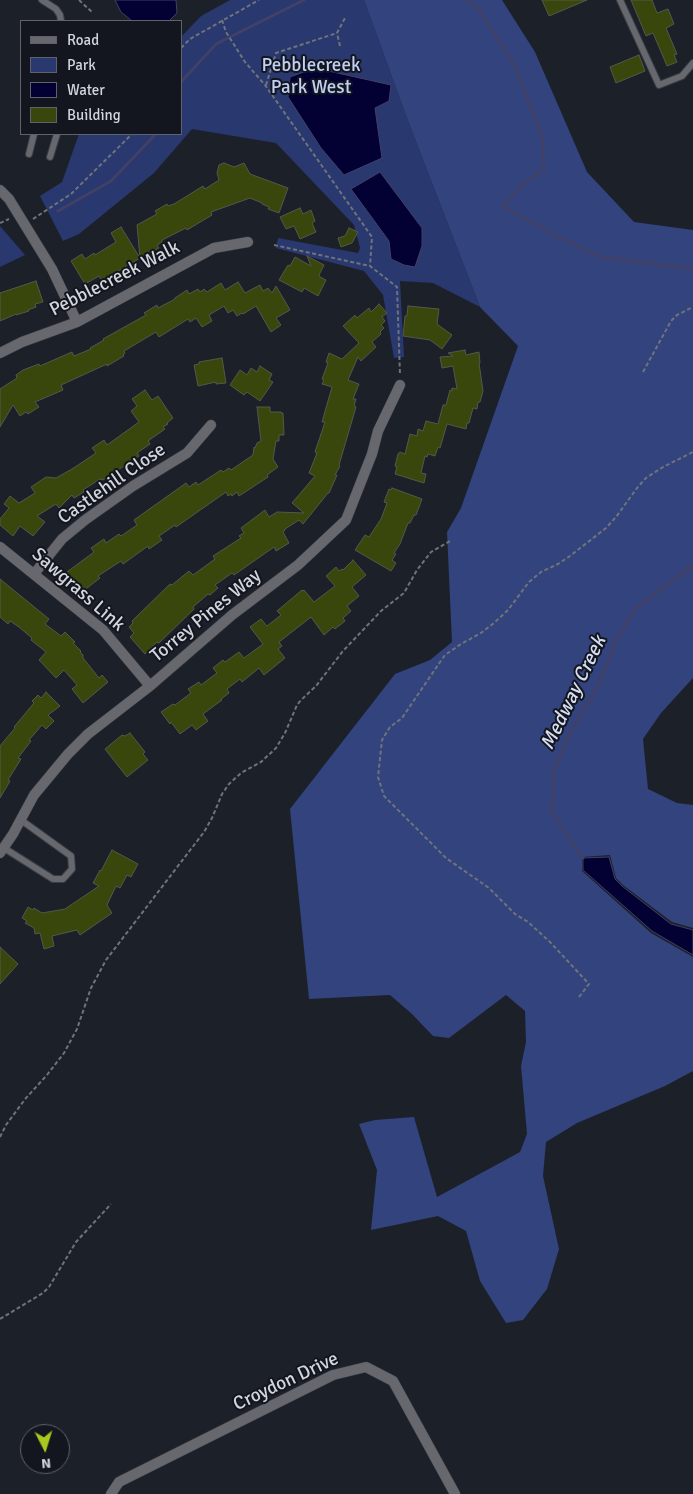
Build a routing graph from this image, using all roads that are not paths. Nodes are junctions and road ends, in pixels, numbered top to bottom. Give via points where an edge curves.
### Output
1 (42, 0) edge
2 (620, 0) edge
3 (61, 20) edge
4 (693, 63) edge
5 (34, 135) edge
6 (57, 135) edge
7 (28, 154) dead end
8 (50, 157) dead end
9 (0, 190) edge
10 (248, 242) dead end
11 (76, 322) junction
12 (0, 353) edge
13 (400, 385) road end
14 (211, 425) dead end
15 (0, 547) edge
16 (34, 574) junction
17 (150, 686) junction
18 (21, 820) junction
19 (2, 851) edge
20 (111, 1494) edge
21 (455, 1494) edge

1 - 3 lane via 56,9
2 - 4 lane via 659,85 682,76
5 - 7 lane
6 - 8 lane
9 - 11 street via 9,199 52,269
10 - 11 street, Pebblecreek Walk via 214,248
11 - 12 street, Pebblecreek Walk
13 - 17 street, Torrey Pines Way via 378,431 346,520 298,565 232,615
14 - 16 street, Castlehill Close via 187,453 133,486 62,539
15 - 16 street, Sawgrass Link
16 - 17 street, Sawgrass Link via 103,630
17 - 18 street, Torrey Pines Way via 88,734 68,754 34,795
18 - 19 street, Torrey Pines Way
18 - 19 lane via 71,856 72,869 63,879 52,879
20 - 21 street, Croydon Drive via 119,1482 333,1375 366,1367 393,1381

